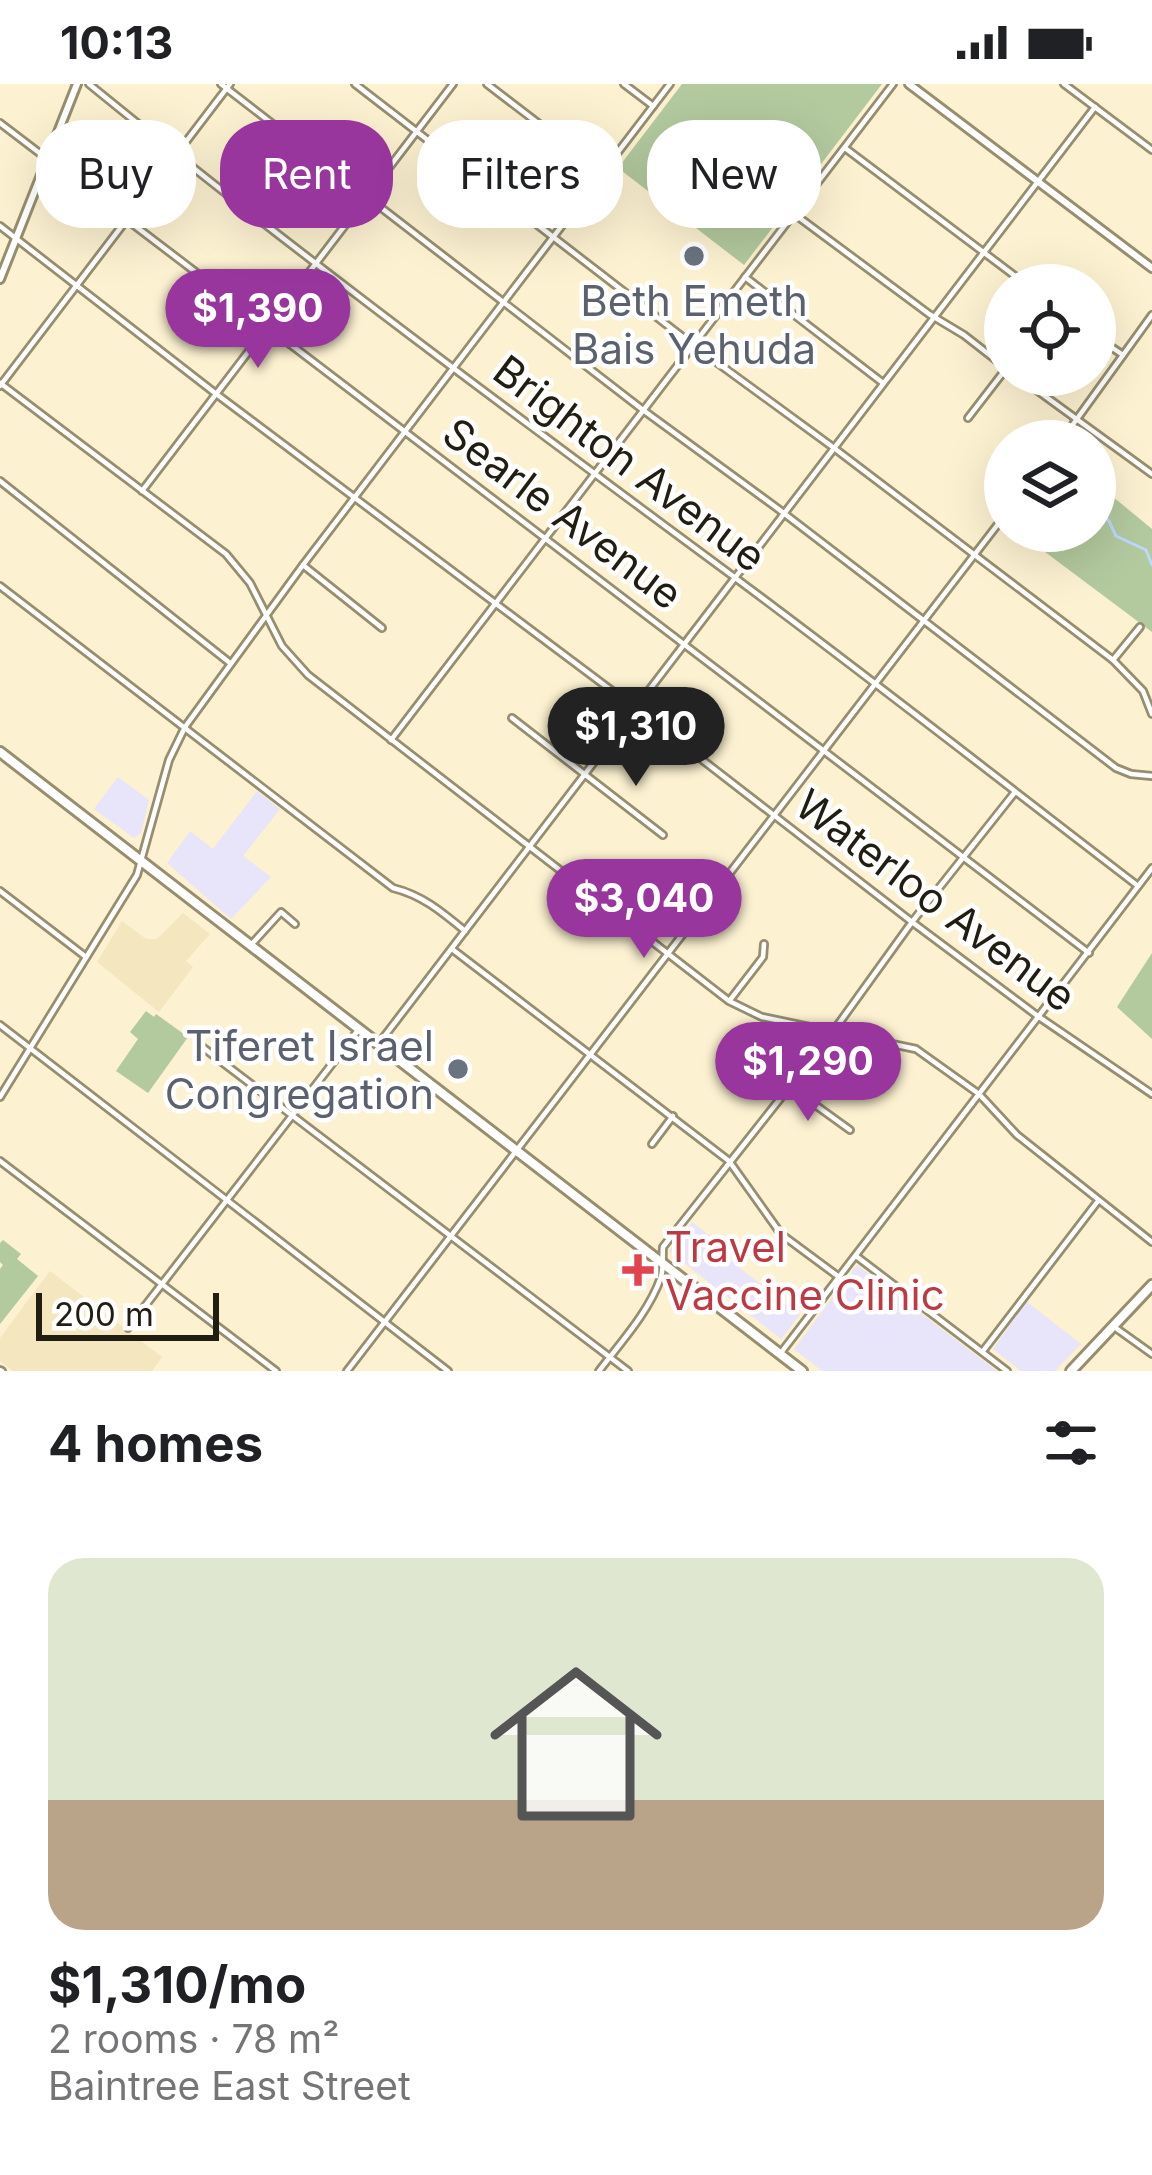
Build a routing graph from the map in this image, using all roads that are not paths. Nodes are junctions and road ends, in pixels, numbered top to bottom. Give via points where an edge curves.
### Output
1 (77, 84) edge
2 (89, 84) edge
3 (355, 84) edge
4 (453, 84) edge
5 (487, 84) edge
6 (624, 84) edge
7 (670, 84) edge
8 (893, 84) edge
9 (909, 84) edge
10 (1064, 84) edge
11 (226, 85) edge
12 (653, 106) junction
13 (1094, 107) junction
14 (63, 120) edge
15 (133, 120) edge
16 (270, 120) edge
17 (425, 120) edge
18 (534, 120) edge
19 (0, 123) edge
20 (196, 126) edge
21 (417, 131) joint
22 (1152, 136) edge
23 (623, 145) edge
24 (1149, 147) edge
25 (36, 148) edge
26 (845, 148) junction
27 (393, 162) edge
28 (196, 171) edge
29 (821, 179) edge
30 (1036, 182) junction
31 (36, 188) edge
32 (393, 218) edge
33 (0, 226) edge
34 (120, 228) edge
35 (141, 228) edge
36 (343, 228) edge
37 (539, 228) edge
38 (560, 228) edge
39 (783, 228) edge
40 (814, 228) edge
41 (17, 238) junction
42 (552, 238) junction
43 (984, 252) junction
44 (316, 263) junction
45 (1000, 264) edge
46 (1152, 268) edge
47 (745, 277) junction
48 (0, 279) edge
49 (78, 284) junction
50 (503, 302) junction
51 (1152, 314) edge
52 (934, 318) junction
53 (268, 325) junction
54 (693, 345) junction
55 (984, 351) edge
56 (1116, 351) edge
57 (1123, 356) junction
58 (454, 369) junction
59 (884, 383) junction
60 (0, 384) edge
61 (215, 393) junction
62 (984, 396) edge
63 (1043, 396) edge
64 (643, 410) junction
65 (968, 418) dead end
66 (1078, 418) junction
67 (406, 431) junction
68 (835, 448) junction
69 (1151, 471) edge
70 (594, 474) junction
71 (0, 481) edge
72 (142, 491) junction
73 (356, 498) junction
74 (785, 513) junction
75 (545, 537) junction
76 (984, 542) edge
77 (974, 555) junction
78 (303, 565) junction
79 (735, 578) junction
80 (0, 586) edge
81 (494, 604) junction
82 (265, 616) junction
83 (925, 620) junction
84 (1140, 627) dead end
85 (382, 628) dead end
86 (685, 644) junction
87 (1113, 660) junction
88 (230, 664) junction
89 (874, 684) junction
90 (1151, 704) edge
91 (635, 708) junction
92 (1152, 714) edge
93 (512, 718) dead end
94 (184, 727) junction
95 (391, 740) junction
96 (824, 750) junction
97 (0, 752) edge
98 (584, 775) junction
99 (1152, 776) edge
100 (1016, 792) junction
101 (773, 816) junction
102 (663, 835) dead end
103 (528, 847) junction
104 (964, 857) junction
105 (142, 862) junction
106 (1152, 868) edge
107 (1138, 886) junction
108 (0, 891) edge
109 (912, 922) junction
110 (295, 923) dead end
111 (465, 931) junction
112 (764, 944) dead end
113 (250, 946) junction
114 (452, 949) junction
115 (667, 953) junction
116 (1089, 953) junction
117 (87, 957) junction
118 (730, 1000) junction
119 (1039, 1017) junction
120 (0, 1025) edge
121 (359, 1029) junction
122 (832, 1033) junction
123 (378, 1044) junction
124 (201, 1046) dead end
125 (30, 1048) junction
126 (592, 1054) junction
127 (789, 1086) junction
128 (979, 1094) junction
129 (1152, 1094) edge
130 (0, 1097) edge
131 (292, 1114) junction
132 (673, 1116) junction
133 (850, 1130) dead end
134 (652, 1144) dead end
135 (517, 1149) junction
136 (0, 1161) edge
137 (729, 1161) junction
138 (225, 1200) junction
139 (1098, 1201) junction
140 (450, 1236) junction
141 (1152, 1241) edge
142 (856, 1256) junction
143 (662, 1262) junction
144 (839, 1278) junction
145 (162, 1283) junction
146 (1152, 1285) edge
147 (384, 1323) junction
148 (1113, 1325) junction
149 (128, 1328) dead end
150 (983, 1351) junction
151 (780, 1354) junction
152 (1152, 1354) edge
153 (610, 1357) junction
154 (276, 1371) edge
155 (347, 1371) edge
156 (448, 1371) edge
157 (599, 1371) edge
158 (628, 1371) edge
159 (802, 1371) edge
160 (1007, 1371) edge
161 (1070, 1371) edge

1 - 14 street
2 - 15 street, Brighton Avenue
3 - 21 street
4 - 17 street
5 - 18 street
6 - 12 street
7 - 12 street
8 - 26 street
9 - 30 street
10 - 13 street
11 - 16 street
11 - 20 street
12 - 23 street
13 - 24 street
13 - 30 street
19 - 25 street, Searle Avenue
21 - 27 street
22 - 24 street
26 - 29 street
26 - 43 street
28 - 44 street, Brighton Avenue
30 - 43 street
30 - 46 street
31 - 41 street
32 - 50 street
33 - 41 street, Waterloo Avenue
34 - 49 street
35 - 53 street, Searle Avenue
36 - 44 street
37 - 42 street
38 - 42 street
39 - 47 street
40 - 52 street
41 - 48 street
41 - 49 street, Waterloo Avenue
42 - 50 street
42 - 54 street
43 - 45 street
43 - 52 street
44 - 53 street
44 - 58 street, Brighton Avenue
47 - 54 street
47 - 59 street
49 - 60 street
49 - 61 street, Waterloo Avenue
50 - 58 street
50 - 64 street
51 - 57 street
52 - 55 street
52 - 59 street
53 - 61 street
53 - 67 street, Searle Avenue
54 - 64 street
54 - 68 street
56 - 57 street
57 - 66 street
58 - 67 street
58 - 70 street, Brighton Avenue
59 - 68 street
60 - 72 street
61 - 72 street
61 - 73 street, Waterloo Avenue
62 - 65 street
63 - 66 street
64 - 70 street
64 - 74 street
66 - 69 street
67 - 73 street
67 - 75 street, Searle Avenue
68 - 74 street
68 - 77 street
70 - 75 street
70 - 79 street, Brighton Avenue
71 - 88 street
72 - 82 street via 239,567
73 - 78 street
73 - 81 street, Waterloo Avenue
74 - 79 street
74 - 83 street
75 - 81 street
75 - 86 street, Searle Avenue
76 - 77 street
77 - 83 street
77 - 87 street
78 - 82 street
78 - 85 street
79 - 86 street
79 - 89 street, Brighton Avenue
80 - 94 street
81 - 91 street, Waterloo Avenue
81 - 95 street
82 - 88 street
82 - 95 street via 308,675
83 - 89 street
83 - 99 street via 1116,768
84 - 87 street
86 - 91 street
86 - 96 street, Searle Avenue
87 - 90 street
88 - 94 street
89 - 96 street
89 - 100 street, Brighton Avenue
90 - 92 street
91 - 98 street
91 - 101 street, Waterloo Avenue
93 - 98 street
94 - 105 street
94 - 111 street via 392,888 434,905
95 - 103 street
96 - 101 street
96 - 104 street, Searle Avenue
97 - 105 main road
98 - 102 street
98 - 103 street
100 - 104 street
100 - 107 street, Brighton Avenue
101 - 109 street, Waterloo Avenue
101 - 115 street
103 - 111 street
103 - 115 street
104 - 109 street
104 - 116 street, Searle Avenue
105 - 113 main road
105 - 117 street
106 - 107 street
107 - 116 street
108 - 117 street
109 - 119 street, Waterloo Avenue
109 - 122 street
110 - 113 street via 281,912
111 - 114 street
112 - 118 street
113 - 121 main road
114 - 123 street
114 - 126 street
115 - 118 street
115 - 126 street
116 - 119 street
117 - 125 street
118 - 122 street
119 - 128 street
119 - 129 street, Waterloo Avenue
120 - 125 street
121 - 123 main road
121 - 131 street
122 - 127 street
122 - 128 street via 916,1049
123 - 135 main road
124 - 131 street
125 - 130 street
125 - 138 street
126 - 132 street
126 - 135 street
127 - 133 street
127 - 137 street
128 - 139 street
128 - 142 street
131 - 138 street
131 - 140 street
132 - 134 street
132 - 137 street
135 - 140 street
135 - 143 main road
136 - 145 street
137 - 143 street via 663,1247
137 - 144 street via 781,1234
138 - 145 street
138 - 147 street
139 - 141 street
139 - 150 street
140 - 147 street
140 - 153 street
142 - 144 street
142 - 150 street
143 - 151 main road
143 - 153 street via 654,1292
144 - 151 street
145 - 149 street
145 - 154 street
146 - 148 main road
147 - 155 street
147 - 156 street
148 - 152 street
148 - 161 main road
150 - 160 street
151 - 159 main road
153 - 157 street
153 - 158 street

